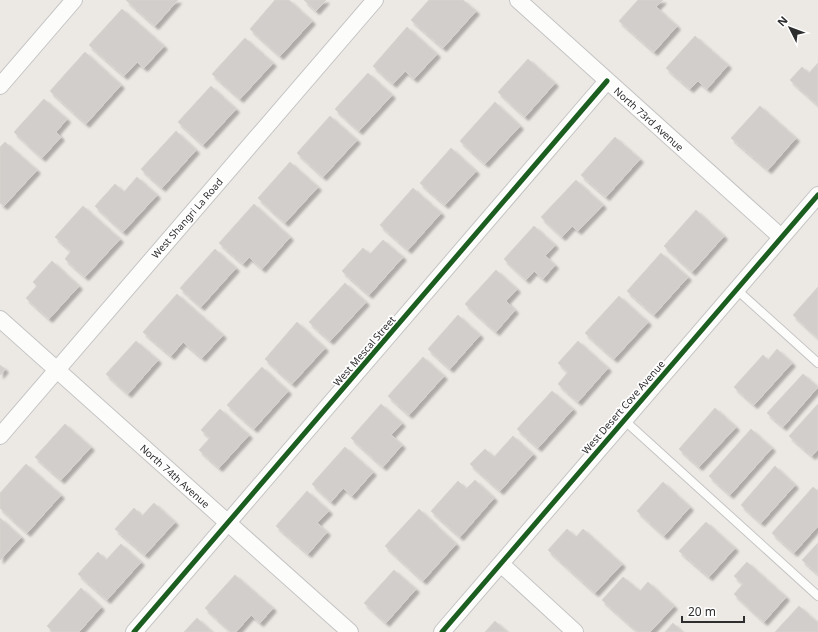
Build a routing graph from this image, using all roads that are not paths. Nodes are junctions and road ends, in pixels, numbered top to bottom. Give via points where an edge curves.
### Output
1 (74, 0) edge
2 (375, 0) edge
3 (518, 0) edge
4 (607, 81) junction
5 (0, 86) edge
6 (818, 195) edge
7 (781, 237) junction
8 (736, 289) junction
9 (0, 319) edge
10 (818, 363) edge
11 (57, 370) junction
12 (624, 420) junction
13 (0, 436) edge
14 (227, 523) junction
15 (501, 564) junction
16 (818, 596) edge
17 (134, 632) edge
18 (350, 632) edge
19 (442, 632) edge
20 (575, 632) edge

1 - 5 street
2 - 11 street, West Shangri La Road
3 - 4 street, North 73rd Avenue
4 - 7 street, North 73rd Avenue
4 - 14 street, West Mescal Street
6 - 7 street, West Desert Cove Avenue
7 - 8 street, West Desert Cove Avenue
8 - 10 lane
8 - 12 street, West Desert Cove Avenue
9 - 11 street, North 74th Avenue
11 - 13 street, West Shangri La Road
11 - 14 street, North 74th Avenue
12 - 15 street, West Desert Cove Avenue
12 - 16 lane
14 - 17 street, West Mescal Street
14 - 18 street, North 74th Avenue
15 - 19 street, West Desert Cove Avenue
15 - 20 street

